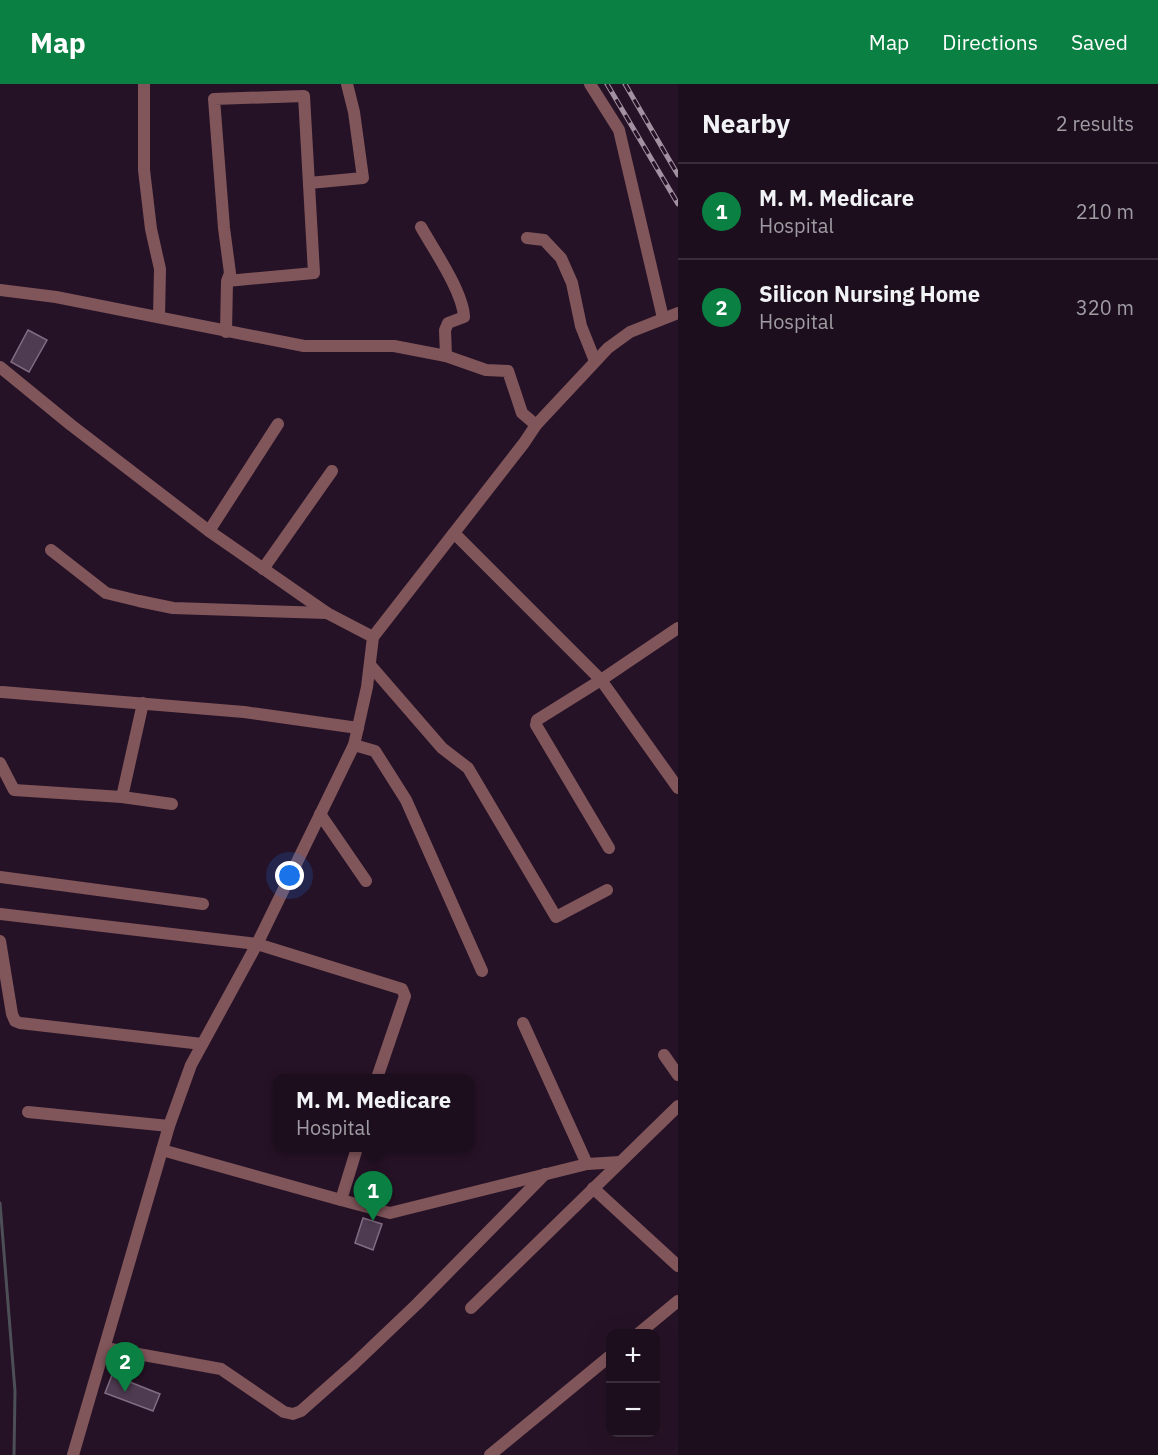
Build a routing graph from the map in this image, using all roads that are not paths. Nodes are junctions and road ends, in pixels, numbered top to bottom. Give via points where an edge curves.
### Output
1 (144, 84) edge
2 (346, 84) edge
3 (590, 84) edge
4 (309, 183) junction
5 (422, 227) dead end
6 (527, 238) dead end
7 (227, 281) junction
8 (0, 290) edge
9 (678, 313) edge
10 (159, 317) junction
11 (663, 318) junction
12 (226, 332) junction
13 (446, 356) junction
14 (595, 361) junction
15 (0, 367) edge
16 (278, 424) dead end
17 (536, 425) junction
18 (332, 471) dead end
19 (208, 531) junction
20 (454, 533) junction
21 (51, 550) dead end
22 (263, 569) junction
23 (327, 613) junction
24 (678, 628) edge
25 (373, 637) junction
26 (370, 665) junction
27 (601, 680) junction
28 (2, 692) dead end
29 (143, 704) junction
30 (358, 728) junction
31 (354, 745) junction
32 (0, 763) edge
33 (678, 788) edge
34 (122, 797) junction
35 (172, 804) dead end
36 (320, 814) junction
37 (609, 848) dead end
38 (0, 877) edge
39 (366, 880) dead end
40 (606, 890) dead end
41 (203, 904) dead end
42 (0, 914) edge
43 (0, 941) edge
44 (256, 944) junction
45 (482, 971) dead end
46 (523, 1023) dead end
47 (202, 1044) junction
48 (664, 1054) dead end
49 (378, 1074) edge
50 (678, 1075) edge
51 (678, 1106) edge
52 (28, 1112) dead end
53 (169, 1126) junction
54 (162, 1150) junction
55 (356, 1152) edge
56 (620, 1162) junction
57 (587, 1164) junction
58 (545, 1174) junction
59 (593, 1188) junction
60 (341, 1200) junction
61 (678, 1266) edge
62 (678, 1301) edge
63 (471, 1308) dead end
64 (644, 1329) edge
65 (105, 1348) junction
66 (606, 1359) edge
67 (73, 1455) edge
68 (490, 1455) edge

1 - 10 street via 144,170 160,269
2 - 4 street via 363,178
3 - 11 street via 619,130
4 - 7 street via 314,273
4 - 7 street via 304,96 214,99 230,273
5 - 13 street via 464,311 464,317 448,323 445,330
6 - 14 street via 544,240 561,258
7 - 12 street
8 - 10 street
9 - 11 street
10 - 12 street
11 - 14 street via 630,332
12 - 13 street via 304,346 394,346
13 - 17 street via 486,370 508,371 522,413
14 - 17 street
15 - 19 street
16 - 19 street
17 - 20 street
18 - 22 street
19 - 22 street
20 - 25 street
20 - 27 street
21 - 23 street via 106,593 139,601 173,608
22 - 23 street
23 - 25 street
24 - 27 street
25 - 26 street
26 - 30 street
26 - 40 street via 442,748 468,768 554,915 559,917
27 - 33 street
27 - 37 street via 541,717 536,725
28 - 29 street
29 - 30 street via 244,712
29 - 34 street
30 - 31 street
31 - 36 street
31 - 45 street via 375,751 406,800
32 - 34 street via 14,790
34 - 35 street
36 - 39 street
36 - 44 street
38 - 41 street
42 - 44 street
43 - 47 street via 15,1021
44 - 47 street
44 - 49 street via 402,989 405,996
46 - 57 street
47 - 53 street
48 - 50 street
51 - 56 street
52 - 53 street
53 - 54 street
54 - 60 street
54 - 65 street
55 - 60 street
56 - 57 street
56 - 59 street
57 - 58 street
58 - 60 street via 390,1213
58 - 65 street via 417,1304 302,1411 284,1412 221,1369
59 - 61 street
59 - 63 street
62 - 64 street
65 - 67 street
66 - 68 street

